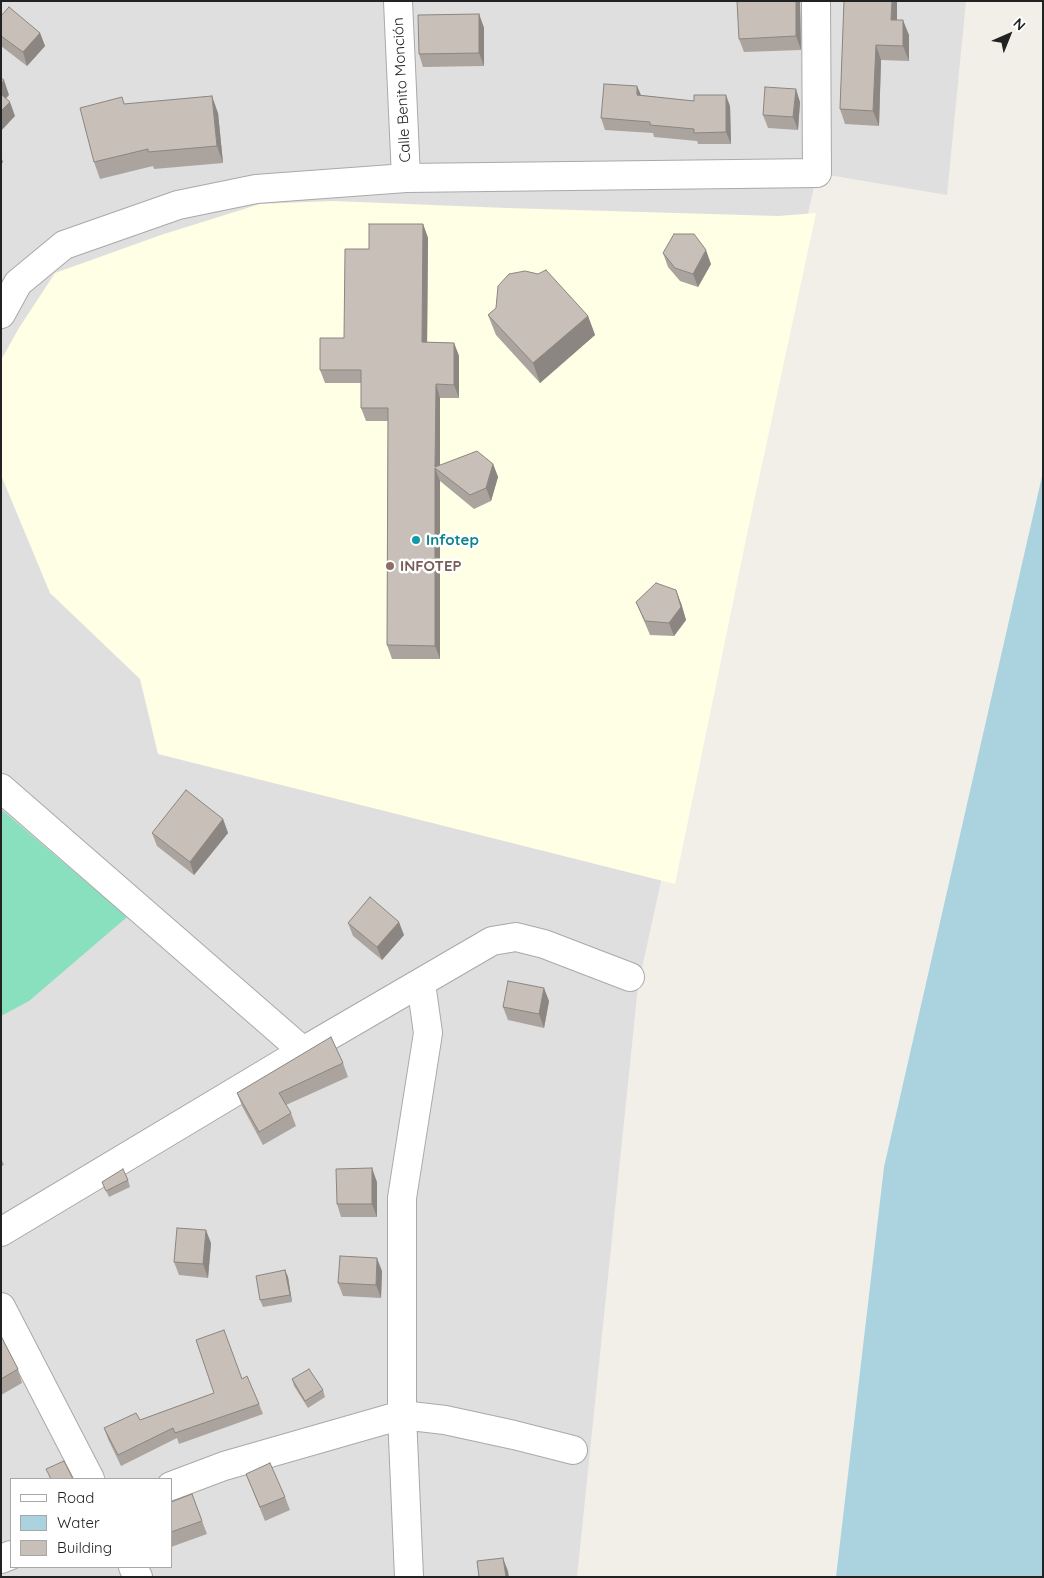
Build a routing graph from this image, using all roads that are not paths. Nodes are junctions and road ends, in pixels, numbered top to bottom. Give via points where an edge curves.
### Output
1 (398, 1) edge
2 (816, 1) edge
3 (406, 178) junction
4 (1, 314) edge
5 (1, 788) edge
6 (630, 977) dead end
7 (421, 982) junction
8 (303, 1051) junction
9 (1, 1232) edge
10 (1, 1307) edge
11 (402, 1415) junction
12 (573, 1450) dead end
13 (89, 1478) edge
14 (172, 1486) edge
15 (409, 1577) edge

1 - 3 street, Calle Benito Monción
2 - 3 street via 817,173
3 - 4 street via 256,189 178,205 64,245 18,283
5 - 8 street
6 - 7 street via 544,944 516,937 492,941
7 - 8 street
7 - 11 street via 428,1033 402,1198
8 - 9 street
10 - 13 street
11 - 12 street via 445,1420
11 - 14 street via 224,1466
11 - 15 street

